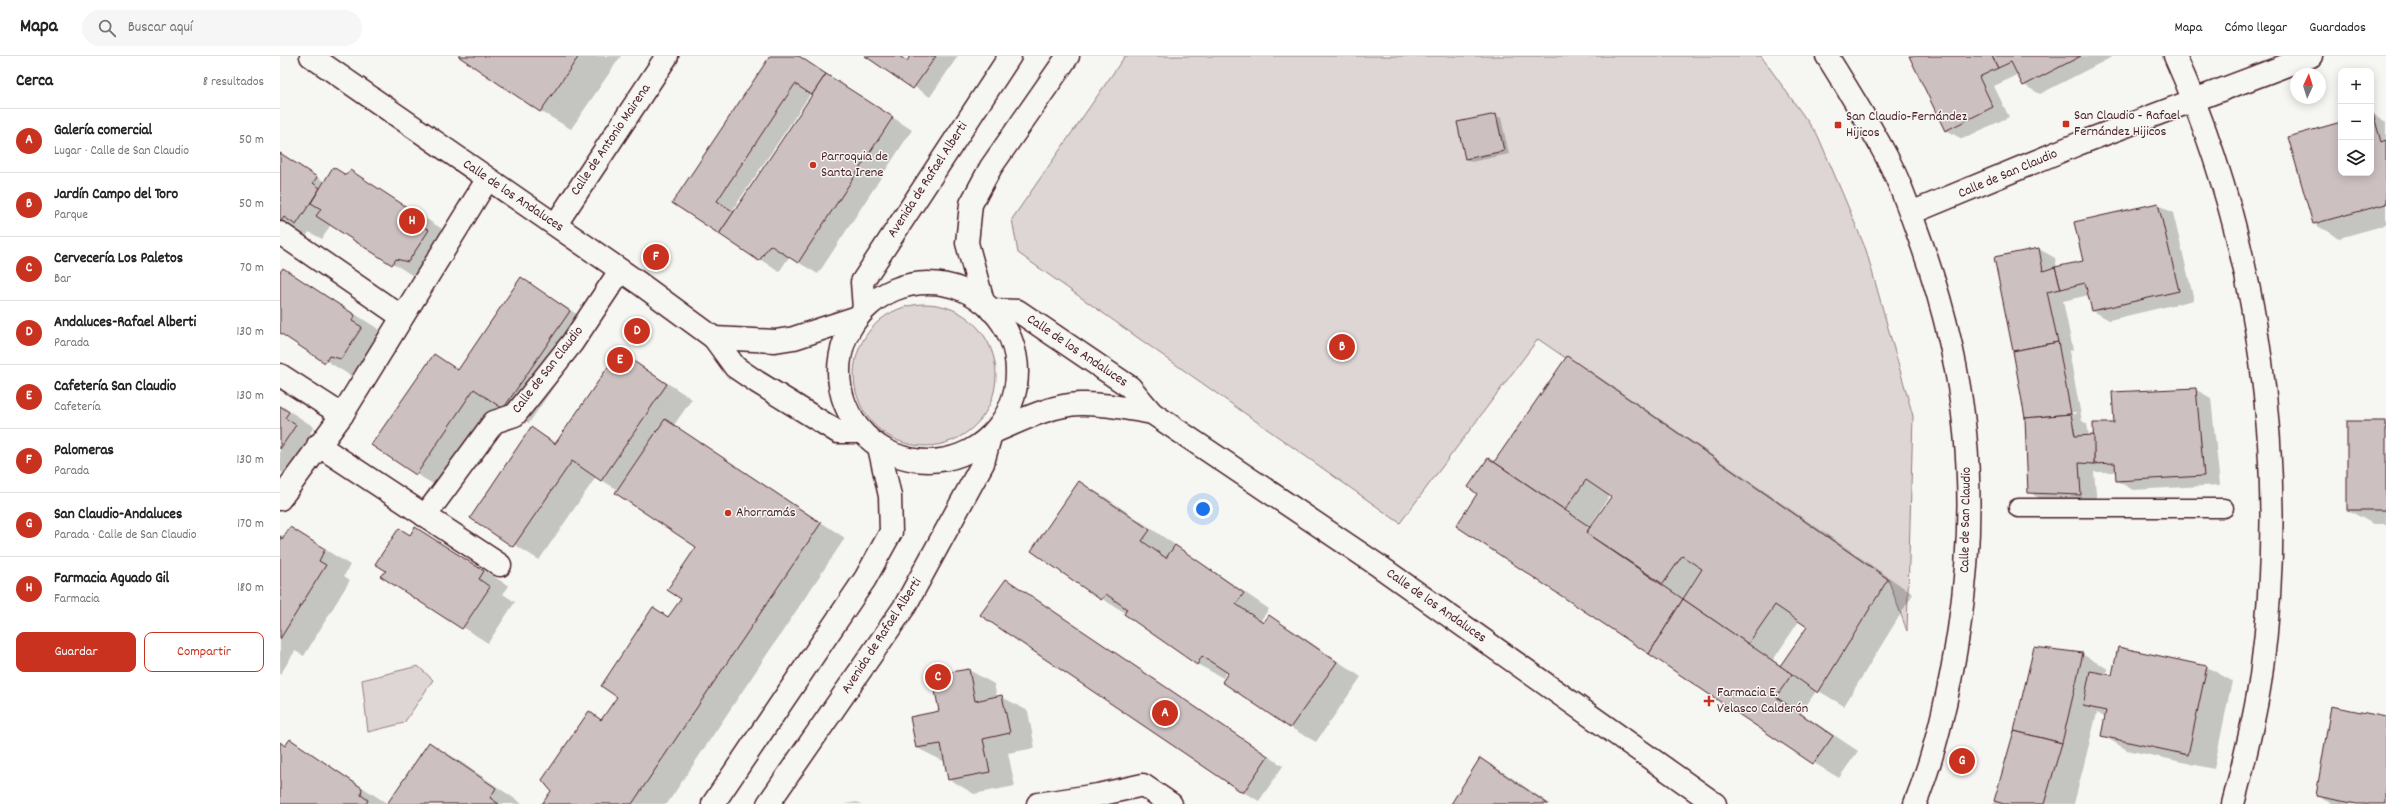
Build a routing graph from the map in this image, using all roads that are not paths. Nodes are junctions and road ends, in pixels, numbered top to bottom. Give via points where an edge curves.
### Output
1 (311, 56) edge
2 (667, 56) edge
3 (1010, 56) edge
4 (1068, 56) edge
5 (1827, 56) edge
6 (2175, 56) edge
7 (2311, 56) edge
8 (2195, 100) junction
9 (487, 180) junction
10 (1911, 213) junction
11 (556, 224) junction
12 (280, 233) edge
13 (620, 271) junction
14 (987, 306) junction
15 (861, 313) junction
16 (402, 317) junction
17 (714, 338) junction
18 (280, 375) edge
19 (1152, 413) junction
20 (342, 416) junction
21 (861, 432) junction
22 (993, 434) junction
23 (318, 445) junction
24 (879, 447) junction
25 (280, 499) edge
26 (2018, 508) dead end
27 (2224, 508) dead end
28 (425, 516) junction
29 (500, 565) dead end
30 (1098, 799) edge
31 (713, 804) edge
32 (768, 804) edge
33 (1038, 804) edge
34 (1171, 804) edge
35 (1715, 804) edge
36 (1915, 804) edge
37 (2233, 804) edge

1 - 9 street, Calle de los Andaluces
2 - 11 street, Calle de Antonio Mairena
3 - 15 street, Avenida de Rafael Alberti via 862,282
4 - 14 street via 991,167 971,204 967,243
5 - 10 street, Calle de San Claudio via 1886,156
6 - 8 street
7 - 8 street, Calle de San Claudio
8 - 10 street, Calle de San Claudio via 2078,144
8 - 37 street via 2239,242 2254,316 2269,429 2272,508 2269,593 2261,677
9 - 11 street, Calle de los Andaluces
9 - 16 street
10 - 36 street, Calle de San Claudio via 1933,275 1950,338 1964,410 1970,498 1965,586 1953,668 1933,749
11 - 13 street, Calle de los Andaluces
12 - 16 street
13 - 17 street, Calle de los Andaluces
13 - 28 street, Calle de San Claudio via 572,343 520,409 515,415 494,422
14 - 15 street via 955,288 930,283 905,286 885,294
14 - 19 street, Calle de los Andaluces via 1018,311 1130,387
14 - 22 street via 1012,342 1017,374 1015,392 1008,412
15 - 17 street via 794,338 775,341
15 - 21 street via 844,340 838,365 839,387 846,409
16 - 20 street
17 - 21 street, Calle de los Andaluces via 735,367 757,382 838,432
18 - 20 street
19 - 22 street, Calle de los Andaluces via 1079,404 1042,412
19 - 35 street, Calle de los Andaluces via 1379,566
20 - 23 street
21 - 24 street
22 - 24 street via 971,451 949,460 921,462 899,457
22 - 32 street, Avenida de Rafael Alberti via 983,463 905,606
23 - 25 street
23 - 28 street
24 - 31 street via 890,496 891,532 866,580
26 - 27 street
28 - 29 street
30 - 33 street
30 - 34 street via 1143,785

